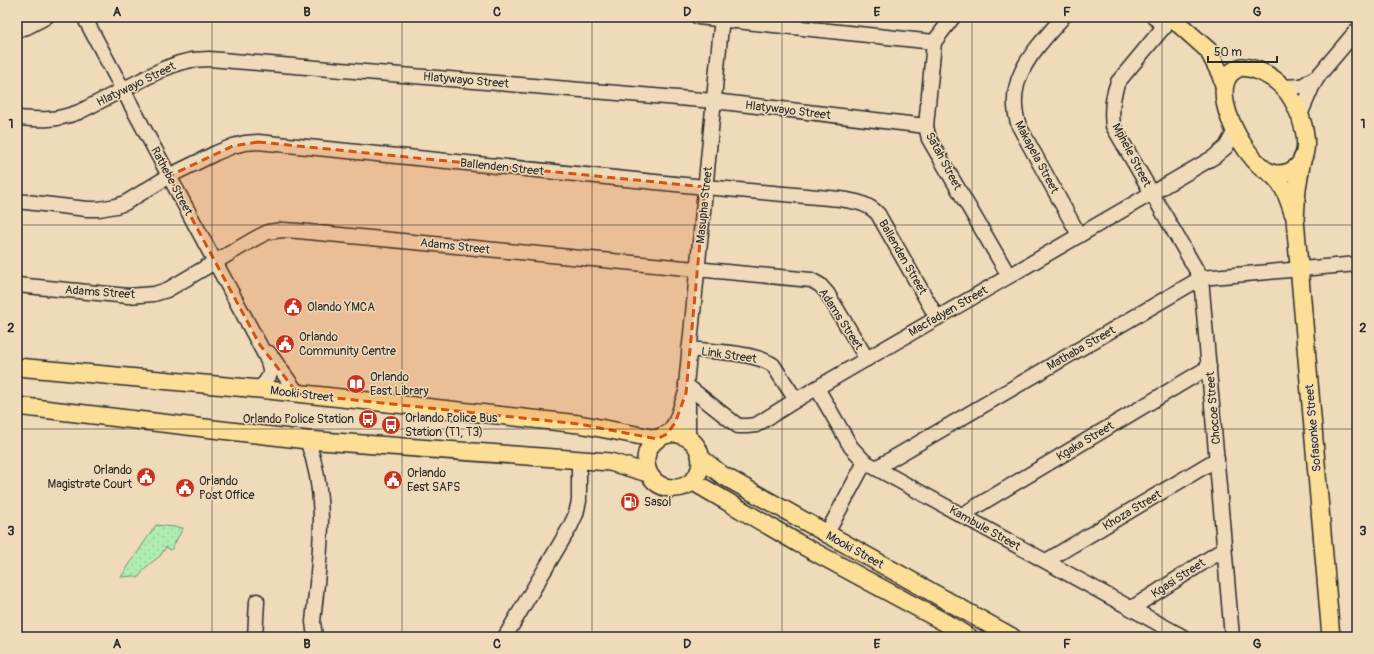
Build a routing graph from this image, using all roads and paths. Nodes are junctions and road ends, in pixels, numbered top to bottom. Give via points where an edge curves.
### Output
1 (46, 17) edge
2 (84, 17) edge
3 (698, 17) edge
4 (953, 17) edge
5 (1063, 17) edge
6 (1154, 17) edge
7 (722, 18) edge
8 (1170, 20) edge
9 (17, 30) edge
10 (1357, 30) edge
11 (934, 42) junction
12 (1208, 50) junction
13 (1247, 68) junction
14 (1319, 75) junction
15 (1224, 85) junction
16 (1283, 87) junction
17 (123, 90) junction
18 (714, 101) junction
19 (1300, 115) junction
20 (17, 118) edge
21 (926, 126) junction
22 (1235, 131) junction
23 (1214, 157) junction
24 (1252, 158) junction
25 (1302, 159) junction
26 (1269, 172) junction
27 (170, 176) junction
28 (705, 187) junction
29 (1152, 193) junction
30 (17, 201) edge
31 (1295, 219) junction
32 (1079, 235) junction
33 (216, 262) junction
34 (1357, 264) edge
35 (1299, 269) junction
36 (697, 270) junction
37 (1009, 276) junction
38 (1201, 278) junction
39 (17, 285) edge
40 (937, 318) junction
41 (260, 345) junction
42 (689, 349) junction
43 (867, 358) junction
44 (17, 367) edge
45 (1209, 367) junction
46 (817, 388) junction
47 (260, 389) junction
48 (298, 394) junction
49 (687, 394) junction
50 (796, 400) junction
51 (17, 406) edge
52 (662, 436) junction
53 (688, 438) junction
54 (315, 441) junction
55 (1217, 459) junction
56 (579, 460) junction
57 (707, 463) junction
58 (871, 465) junction
59 (648, 473) junction
60 (688, 484) junction
61 (962, 515) junction
62 (826, 535) junction
63 (1224, 549) junction
64 (1046, 561) junction
65 (257, 601) dead end
66 (1132, 608) junction
67 (256, 637) edge
68 (315, 637) edge
69 (505, 637) edge
70 (969, 637) edge
71 (1012, 637) edge
72 (1183, 637) edge
73 (1232, 637) edge
74 (1331, 637) edge

1 - 9 street
2 - 17 street, Rathebe Street
3 - 7 street
4 - 11 street
5 - 32 street, Makapela Street via 1029,56 1017,85 1015,107 1019,126
6 - 8 street
7 - 11 street
7 - 18 street, Masupha Street
8 - 12 main road, Sofasonke Street
8 - 29 street, Mphele Street via 1118,82 1113,93 1113,126
10 - 14 street
11 - 21 street, Satah Street
12 - 13 main road, Sofasonke Street
12 - 15 main road, Sofasonke Street
13 - 15 main road via 1230,72
13 - 16 main road, Sofasonke Street via 1262,72
14 - 16 street via 1302,86
14 - 19 street
15 - 22 main road, Sofasonke Street via 1226,104
16 - 19 main road, Sofasonke Street
17 - 18 street, Hlatywayo Street via 179,63 209,59
17 - 20 street, Hlatywayo Street via 65,117 41,120
17 - 27 street, Rathebe Street
18 - 21 street, Hlatywayo Street
18 - 28 street, Masupha Street
19 - 25 main road, Sofasonke Street via 1305,142
21 - 37 street, Satah Street via 929,139
22 - 23 street, Macfadyen Street via 1226,147
22 - 24 main road, Sofasonke Street
23 - 24 street, Macfadyen Street via 1236,152
23 - 29 street, Macfadyen Street
24 - 26 main road, Sofasonke Street
25 - 26 main road via 1293,170 1284,174
25 - 31 main road, Sofasonke Street
26 - 31 main road, Sofasonke Street via 1276,177 1285,192
27 - 28 street, Ballenden Street via 233,146 258,142
27 - 30 street, Ballenden Street via 124,203 99,209
27 - 33 street, Rathebe Street
28 - 36 street, Masupha Street
28 - 40 street, Ballenden Street via 840,199 860,202 873,209
29 - 32 street, Macfadyen Street
29 - 38 street, Chocoe Street
31 - 35 main road, Sofasonke Street
32 - 37 street, Macfadyen Street
33 - 36 street, Adams Street via 268,232 282,230
33 - 39 street, Adams Street via 167,290 147,295 128,296
33 - 41 street, Rathebe Street
34 - 35 street, Mathaba Street
35 - 38 street, Mathaba Street
35 - 74 main road, Sofasonke Street
36 - 42 street, Masupha Street
36 - 43 street, Adams Street via 811,280 827,293
37 - 40 street, Macfadyen Street
38 - 45 street, Chocoe Street
38 - 58 street, Mathaba Street
40 - 43 street, Macfadyen Street
41 - 47 street, Rathebe Street via 268,361 270,374
41 - 48 street, Rathebe Street
42 - 49 street, Masupha Street
42 - 50 street, Link Street via 755,357 768,362 773,365
43 - 46 street, Macfadyen Street
44 - 47 main road, Mooki Street
45 - 55 street, Chocoe Street
45 - 61 street, Kgaka Street
46 - 50 street, Macfadyen Street
46 - 58 street, Kambule Street via 851,448
47 - 48 main road, Mooki Street
48 - 52 main road, Mooki Street via 579,424
49 - 50 street, Macfadyen Street via 738,426 756,424
49 - 52 street, Masupha Street via 675,423
49 - 53 street, Masupha Street
49 - 57 street via 694,435
51 - 54 main road
52 - 53 main road via 676,433
52 - 59 main road via 650,445 646,457
53 - 57 main road
54 - 56 main road
54 - 68 street via 314,457 322,512 313,622
55 - 63 street, Chocoe Street
55 - 64 street, Khoza Street
56 - 59 main road via 610,462
56 - 69 street via 579,501 576,514
57 - 60 main road
57 - 62 main road, Mooki Street via 722,476
58 - 61 street, Kambule Street
58 - 62 street
59 - 60 main road via 658,484 667,488
60 - 70 main road, Mooki Street
61 - 64 street, Kambule Street
62 - 71 main road, Mooki Street
63 - 66 street, Kgasi Street
63 - 73 street, Chocoe Street
64 - 66 street, Kambule Street
65 - 67 street
66 - 72 street, Kambule Street

